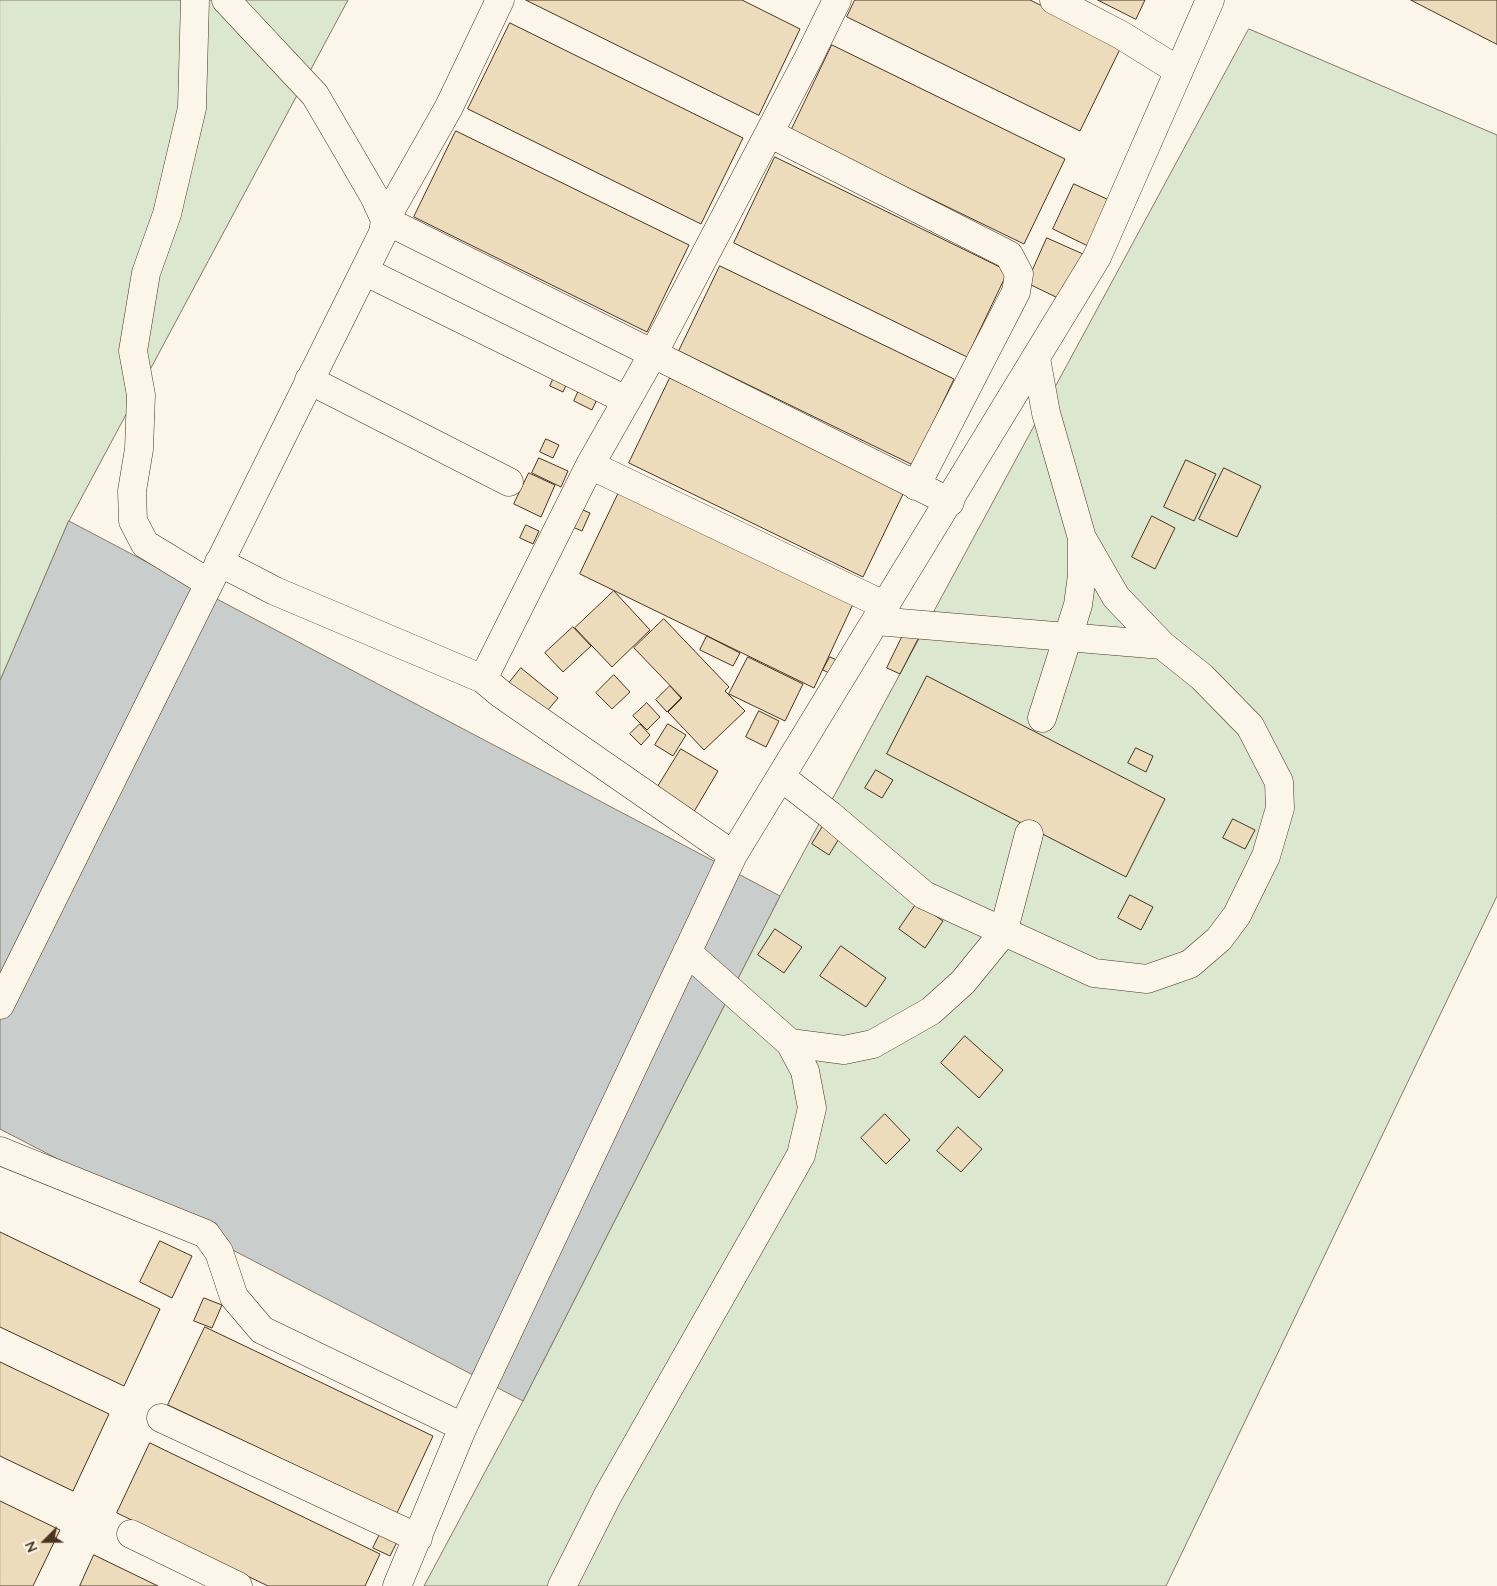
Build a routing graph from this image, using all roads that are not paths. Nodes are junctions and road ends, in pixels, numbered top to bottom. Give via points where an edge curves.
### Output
1 (195, 0) edge
2 (226, 0) edge
3 (500, 0) edge
4 (836, 0) edge
5 (1054, 0) edge
6 (1210, 0) edge
7 (1179, 71) junction
8 (769, 133) junction
9 (385, 220) junction
10 (364, 271) junction
11 (653, 354) junction
12 (1036, 358) junction
13 (309, 380) junction
14 (626, 400) junction
15 (590, 464) junction
16 (509, 482) dead end
17 (916, 486) junction
18 (950, 502) junction
19 (1082, 538) junction
20 (214, 572) junction
21 (881, 614) junction
22 (1069, 638) junction
23 (1162, 645) junction
24 (483, 679) junction
25 (1042, 718) dead end
26 (781, 778) junction
27 (1029, 834) dead end
28 (733, 855) junction
29 (1004, 933) junction
30 (687, 952) junction
31 (0, 1005) edge
32 (790, 1043) junction
33 (0, 1151) edge
34 (161, 1418) dead end
35 (463, 1427) junction
36 (131, 1534) dead end
37 (418, 1538) junction
38 (238, 1586) edge
39 (397, 1586) edge
40 (562, 1586) edge

1 - 20 lane via 192,108 167,214 146,273 133,351 141,395 139,448 132,491 133,522 145,544
2 - 9 lane via 315,95 356,163
3 - 9 lane via 449,107
4 - 8 lane
5 - 7 lane via 1121,34
6 - 7 lane
7 - 12 lane via 1097,257
8 - 11 lane
8 - 17 lane via 1009,255 1018,274 1016,292
9 - 10 lane via 383,233
9 - 11 lane
10 - 13 lane
10 - 14 lane
11 - 14 lane
11 - 17 lane
12 - 18 lane
12 - 19 lane via 1046,413
13 - 16 lane
13 - 20 lane
14 - 15 lane
15 - 21 lane
15 - 24 lane
17 - 18 lane
18 - 21 lane
19 - 22 lane via 1078,606
19 - 23 lane via 1116,597
20 - 24 lane via 275,591
20 - 31 lane
21 - 22 lane
21 - 26 lane
22 - 23 lane
22 - 25 lane
23 - 29 lane via 1202,677 1250,726 1279,782 1280,808 1266,856 1237,915 1219,939 1190,964 1147,979 1094,973
24 - 28 lane
26 - 28 lane
26 - 29 lane via 924,895
27 - 29 lane
28 - 30 lane
29 - 32 lane via 963,982 930,1011 873,1044 844,1050
30 - 32 lane
30 - 35 lane
32 - 40 lane via 805,1071 812,1108 801,1155 608,1495
33 - 35 lane via 206,1234 219,1252 234,1297 262,1330
34 - 37 lane
35 - 37 lane
36 - 38 lane
37 - 39 lane

